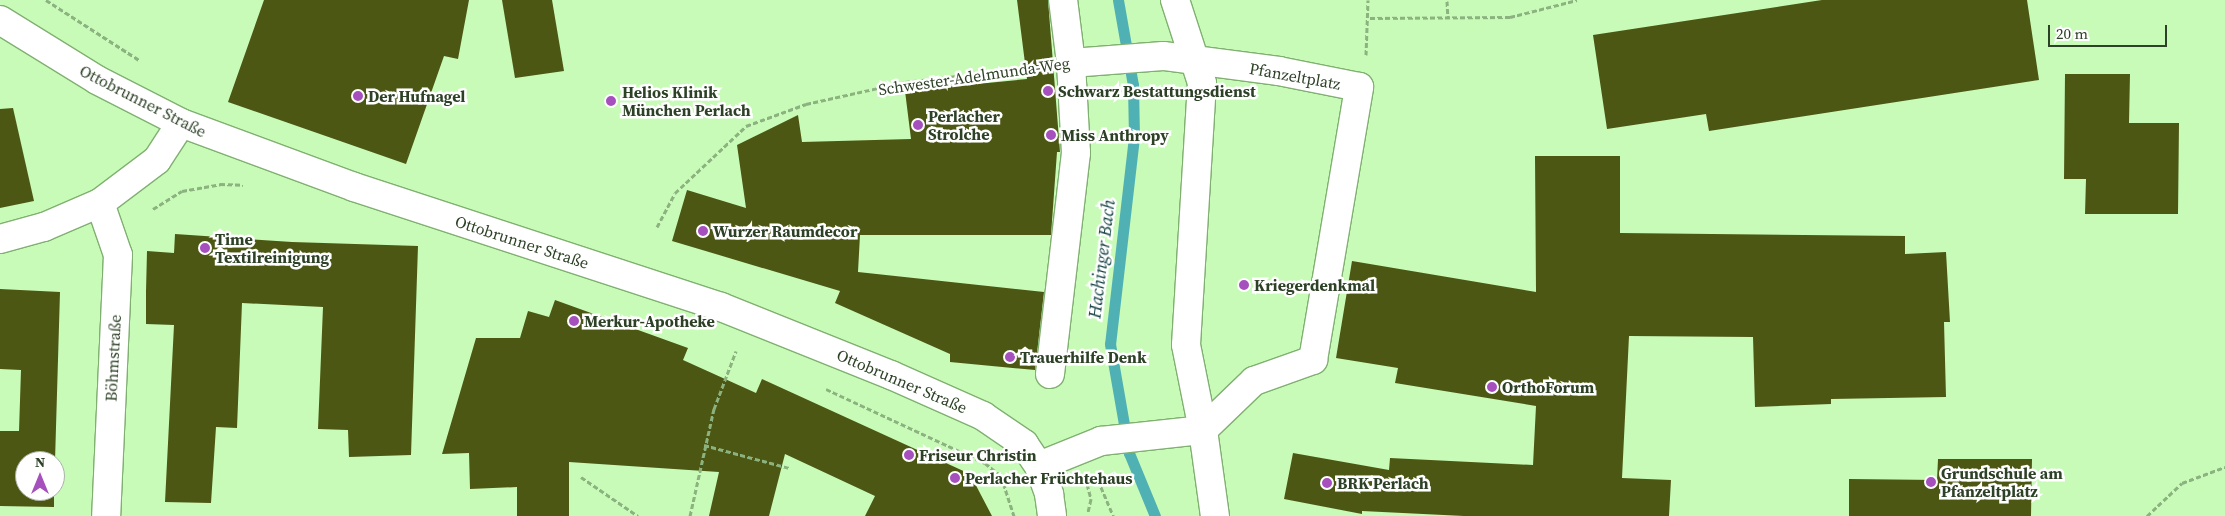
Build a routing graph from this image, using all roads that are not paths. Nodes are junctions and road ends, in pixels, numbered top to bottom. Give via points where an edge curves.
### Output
1 (1063, 0) edge
2 (1174, 0) edge
3 (0, 20) edge
4 (1194, 61) junction
5 (1071, 63) junction
6 (181, 123) junction
7 (100, 203) junction
8 (0, 239) edge
9 (1050, 374) dead end
10 (1203, 430) junction
11 (1039, 466) junction
12 (106, 516) edge
13 (1052, 516) edge
14 (1215, 516) edge

1 - 5 street
2 - 4 street
3 - 6 street, Ottobrunner Straße via 97,80
4 - 5 street, Schwester-Adelmunda-Weg via 1163,56
4 - 10 street via 1202,83 1186,345
4 - 10 street, Pfanzeltplatz via 1279,71 1359,87 1312,360 1254,381
5 - 9 street via 1076,153
6 - 7 street via 157,160
6 - 11 street, Ottobrunner Straße via 354,187 642,280 789,333 983,416 1024,444
7 - 8 street via 44,227
7 - 12 street, Böhmstraße via 118,255
10 - 11 street via 1160,432 1101,441
10 - 14 street
11 - 13 street via 1049,494

